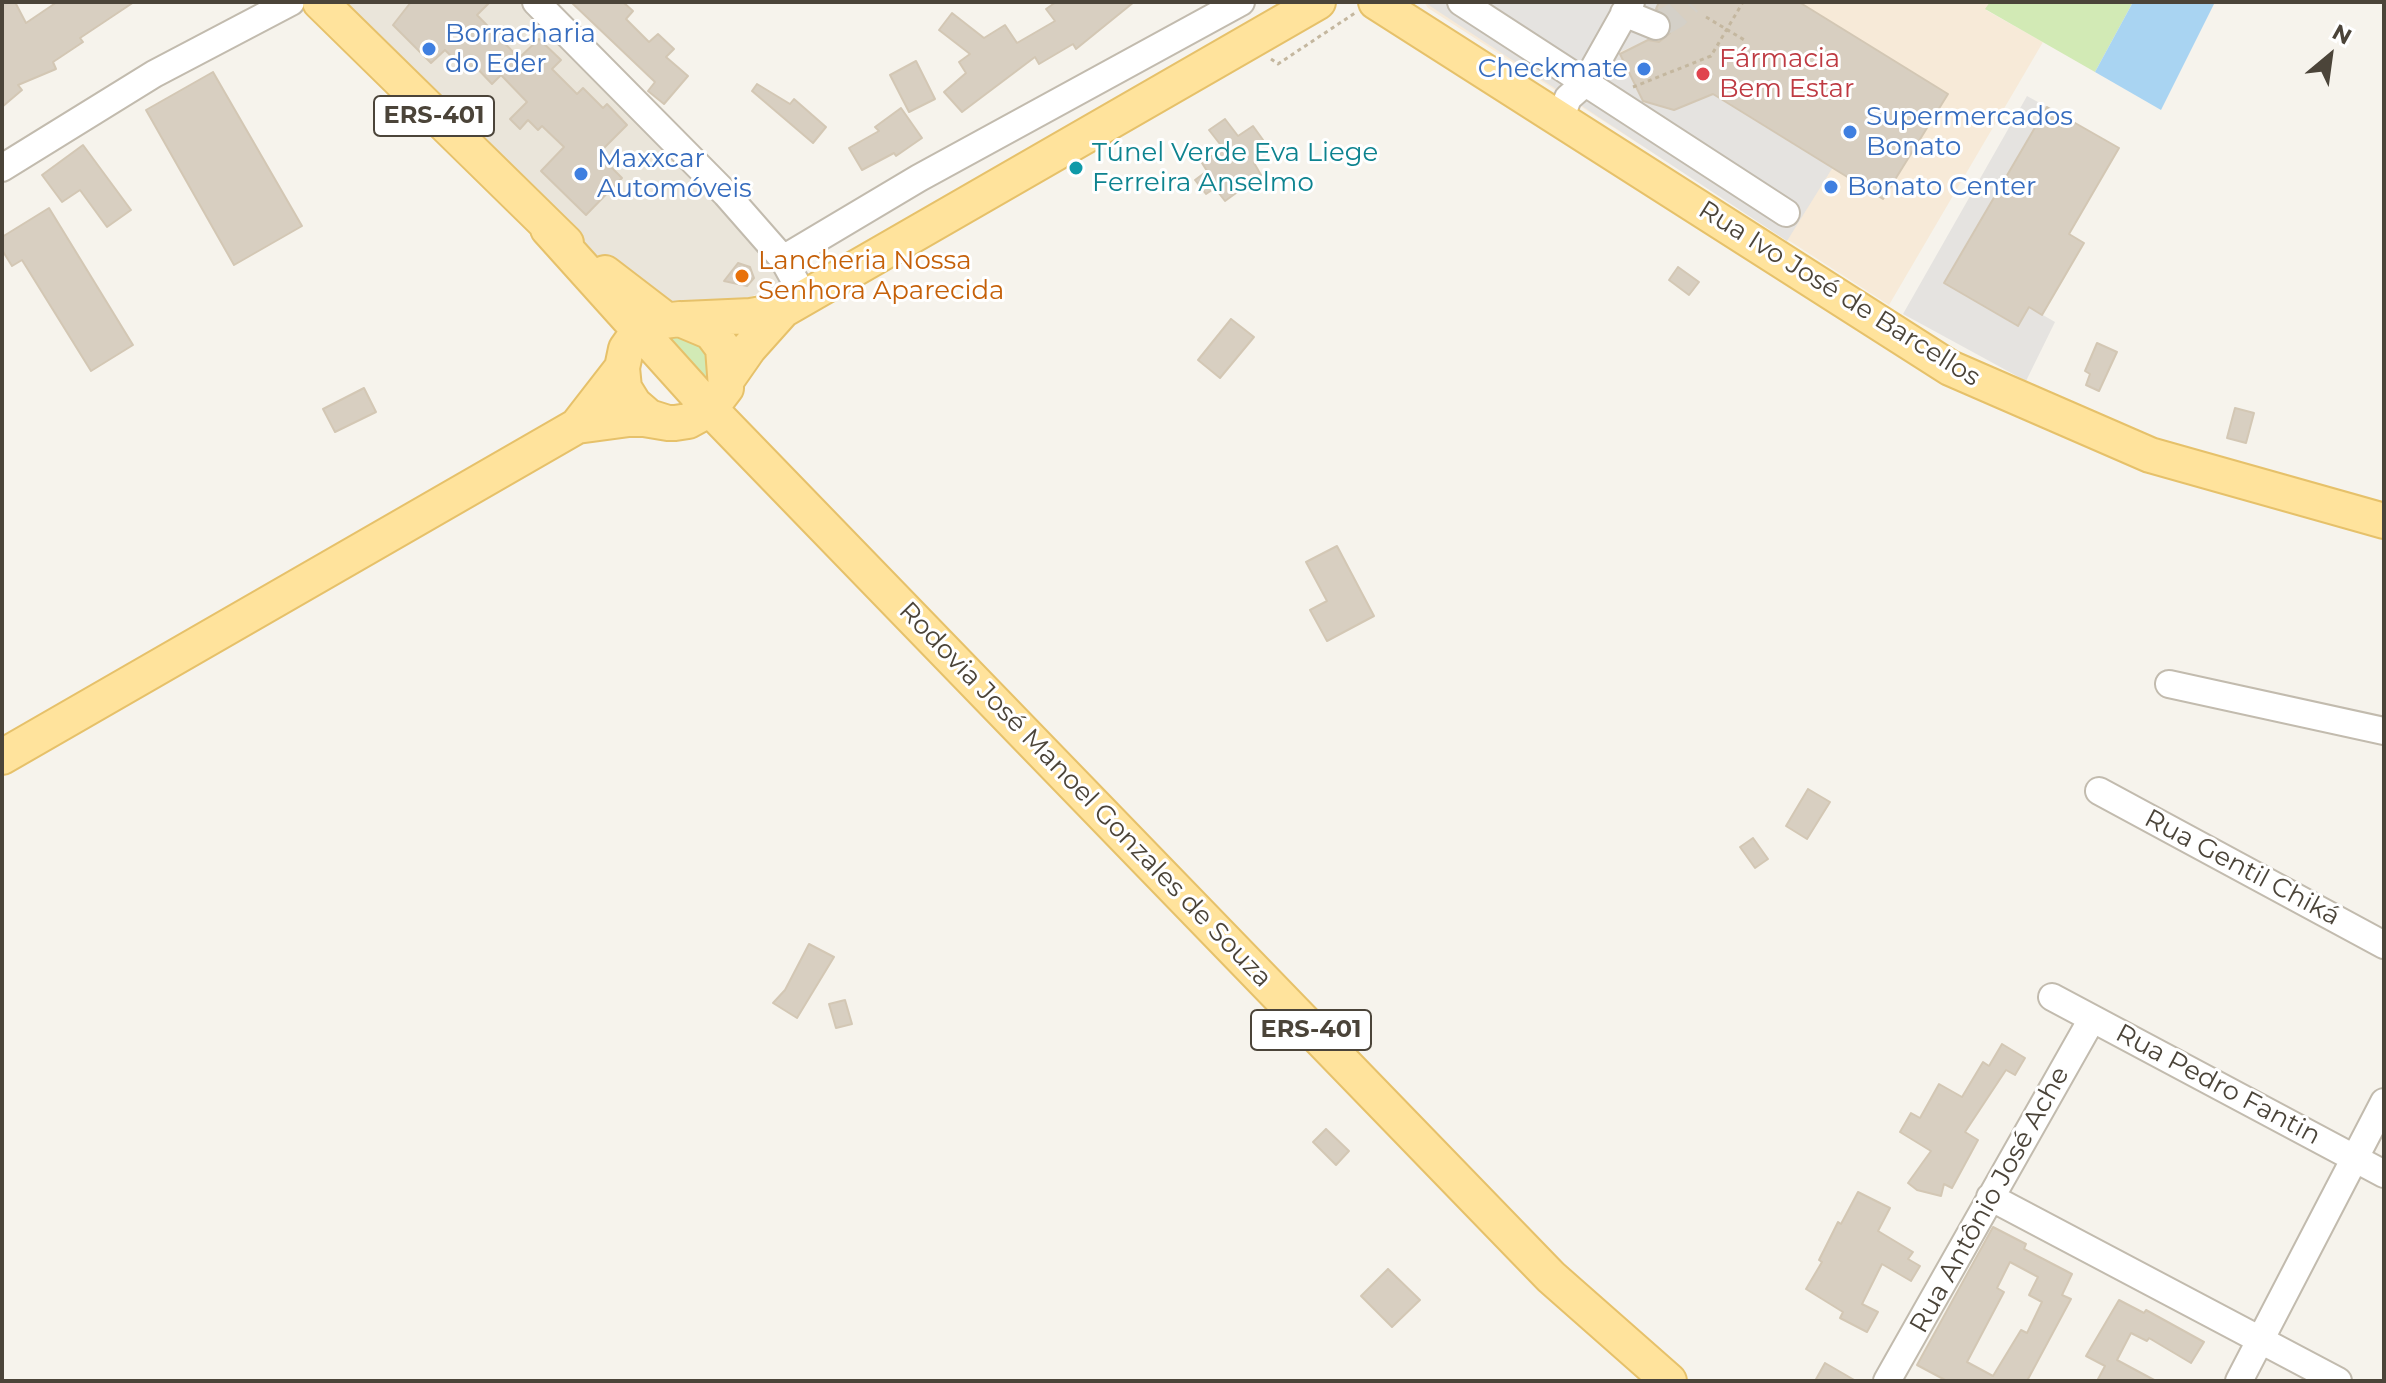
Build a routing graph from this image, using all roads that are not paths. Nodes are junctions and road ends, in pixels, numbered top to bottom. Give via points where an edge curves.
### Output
1 (291, 2) edge
2 (320, 2) edge
3 (536, 2) edge
4 (1241, 2) edge
5 (1318, 2) edge
6 (1376, 2) edge
7 (1461, 2) edge
8 (1627, 8) edge
9 (1412, 14) edge
10 (1656, 26) dead end
11 (1586, 82) junction
12 (1561, 117) junction
13 (2, 168) edge
14 (1786, 213) dead end
15 (548, 229) junction
16 (783, 259) junction
17 (794, 304) junction
18 (646, 339) junction
19 (721, 393) junction
20 (671, 423) junction
21 (577, 426) junction
22 (785, 482) junction
23 (2384, 521) edge
24 (2169, 684) dead end
25 (2384, 731) edge
26 (2, 757) edge
27 (2099, 791) dead end
28 (2384, 945) edge
29 (2052, 997) dead end
30 (2092, 1019) junction
31 (2384, 1102) edge
32 (2355, 1157) junction
33 (2384, 1174) edge
34 (1990, 1197) junction
35 (2262, 1339) junction
36 (1891, 1380) edge
37 (1669, 1381) edge
38 (2239, 1381) edge
39 (2338, 1381) edge

1 - 13 street via 154,74
2 - 15 main road, ERS-401
3 - 16 street
4 - 16 street via 919,178
5 - 17 main road
6 - 9 main road, Rua Ivo José de Barcellos
7 - 11 street
8 - 10 street
8 - 11 street
9 - 12 main road, Rua Ivo José de Barcellos
11 - 12 street via 1568,98
11 - 14 street
12 - 23 main road, Rua Ivo José de Barcellos via 1986,386 2150,455
15 - 18 main road
15 - 18 main road
16 - 17 street
17 - 18 main road
17 - 19 main road via 749,348
18 - 19 main road
18 - 19 main road via 693,322 715,336 723,348
18 - 20 main road via 624,388 649,417
18 - 21 main road
19 - 20 main road via 688,421
19 - 22 main road
20 - 21 main road via 629,419
20 - 22 main road via 708,435
21 - 26 main road
22 - 37 main road, Rodovia José Manoel Gonzales de Souza / ERS-401 via 1551,1277
24 - 25 street
27 - 28 street, Rua Gentil Chiká
29 - 30 street, Rua Pedro Fantin
30 - 32 street, Rua Pedro Fantin
30 - 34 street, Rua Antônio José Ache
31 - 32 street
32 - 33 street, Rua Pedro Fantin
32 - 35 street
34 - 35 street
34 - 36 street, Rua Antônio José Ache
35 - 38 street
35 - 39 street

